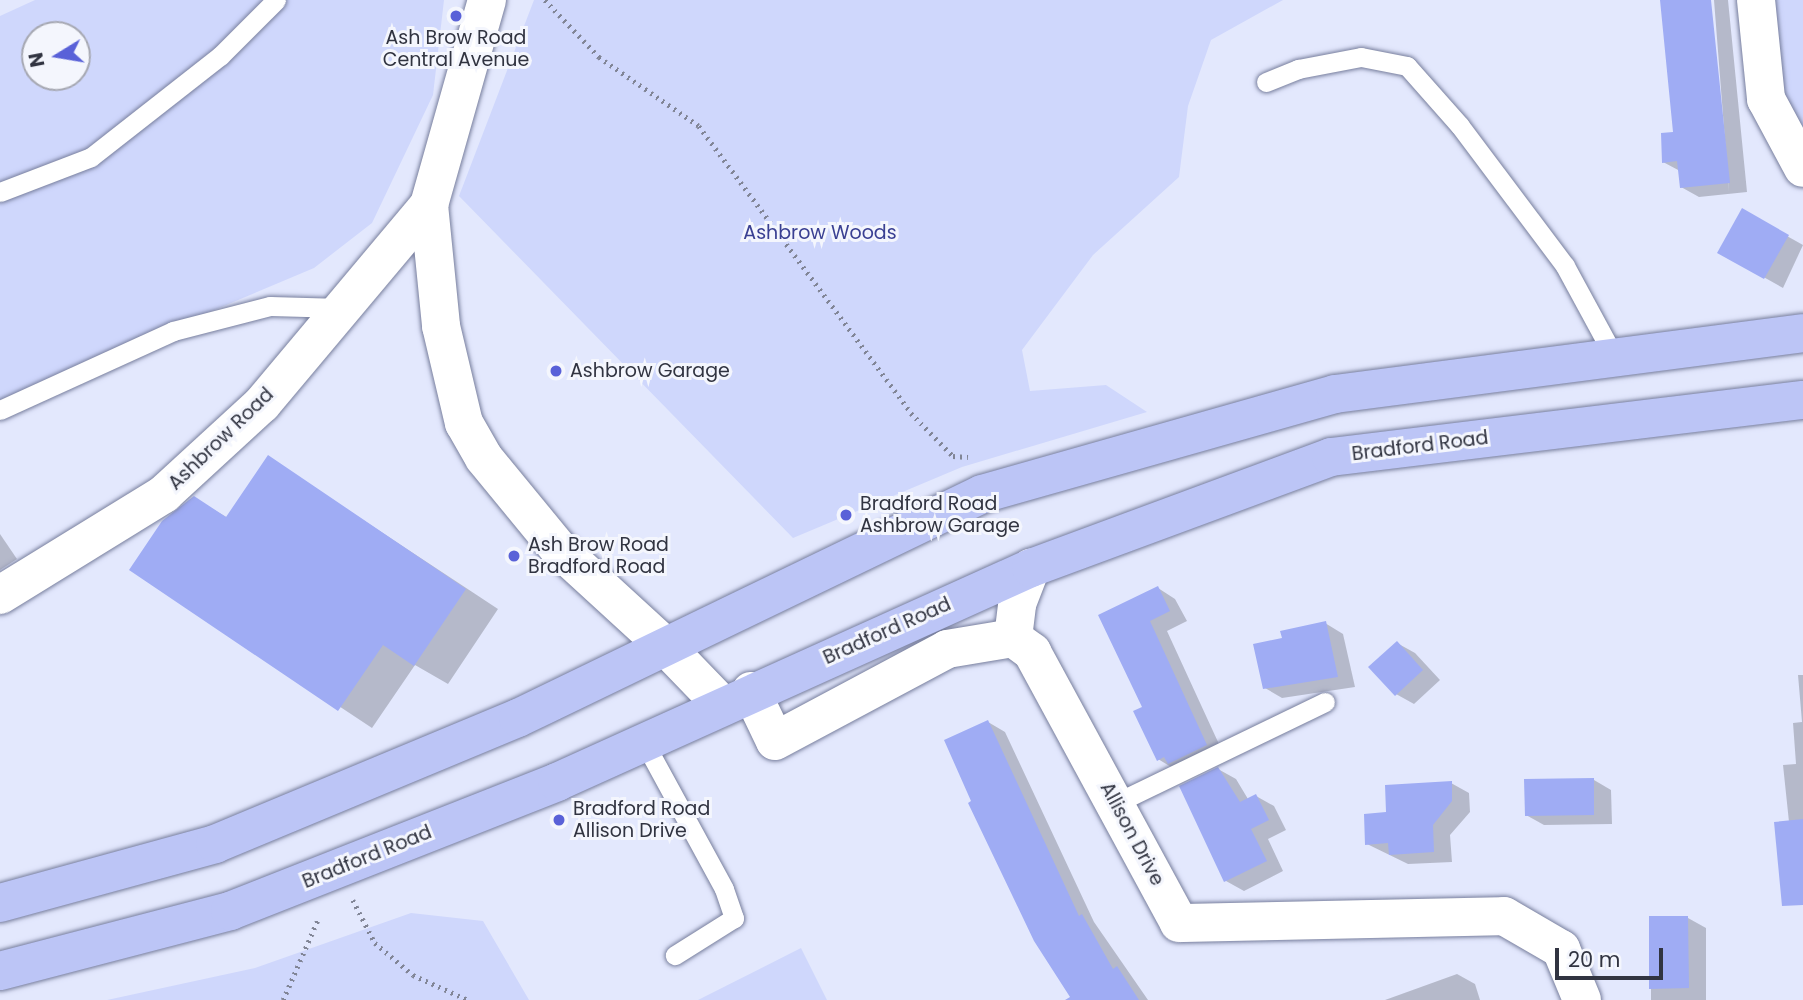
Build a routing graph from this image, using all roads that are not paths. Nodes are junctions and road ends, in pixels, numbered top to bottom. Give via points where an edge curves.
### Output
1 (276, 0) edge
2 (487, 0) edge
3 (1756, 0) edge
4 (1266, 82) dead end
5 (1803, 168) edge
6 (0, 192) edge
7 (429, 205) junction
8 (342, 308) junction
9 (1803, 333) edge
10 (1615, 358) junction
11 (1803, 400) edge
12 (0, 410) edge
13 (1031, 568) junction
14 (0, 595) edge
15 (1013, 638) junction
16 (666, 647) junction
17 (737, 698) junction
18 (1325, 702) dead end
19 (644, 741) junction
20 (1116, 803) junction
21 (0, 903) edge
22 (675, 955) dead end
23 (0, 971) edge
24 (1582, 1000) edge

1 - 6 lane via 220,56 91,157
2 - 7 street, Ashbrow Road
3 - 5 street via 1766,99
4 - 10 lane via 1298,69 1361,57 1407,66 1460,126 1564,266
7 - 8 street, Ashbrow Road
7 - 16 street, Ashbrow Road via 441,326 464,423 484,458 558,548
8 - 12 lane via 270,306 173,331
8 - 14 street, Ashbrow Road via 262,404 163,494
9 - 10 main road
10 - 16 main road via 1335,394 982,494
11 - 13 main road, Bradford Road via 1331,457
13 - 15 street via 1017,604
13 - 17 main road, Bradford Road
15 - 17 street via 947,649 775,741
15 - 20 street, Allison Drive via 1032,652
16 - 17 street, Ashbrow Road
16 - 21 main road via 518,718 215,844
17 - 19 main road, Bradford Road
18 - 20 lane
19 - 22 lane via 724,889 734,918
19 - 23 main road, Bradford Road via 557,782 230,911
20 - 24 street, Allison Drive via 1179,923 1504,916 1561,949

